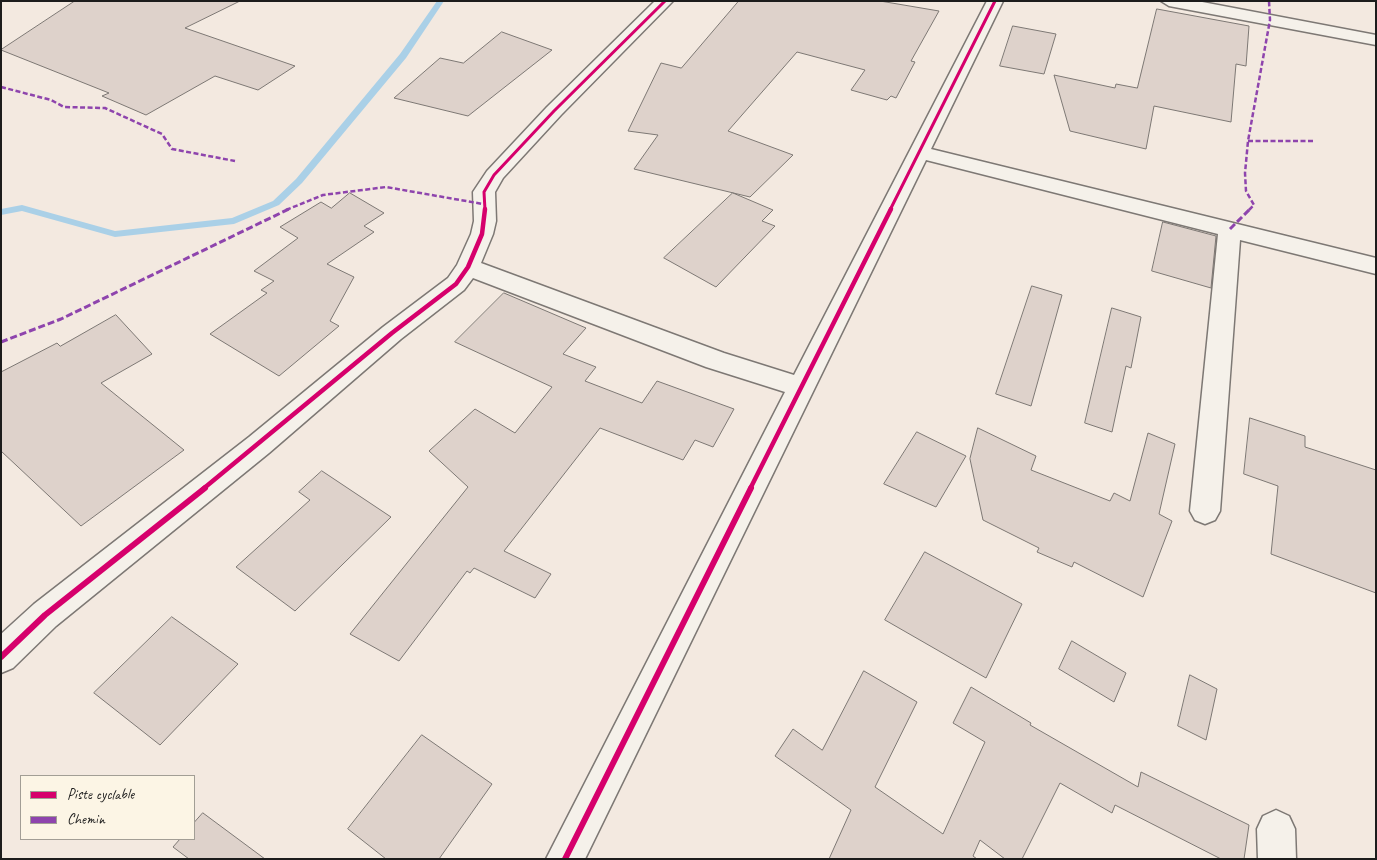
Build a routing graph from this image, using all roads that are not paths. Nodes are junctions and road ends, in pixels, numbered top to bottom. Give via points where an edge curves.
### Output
1 (666, 1) edge
2 (995, 1) edge
3 (1169, 1) edge
4 (1376, 40) edge
5 (919, 152) junction
6 (1230, 229) junction
7 (1376, 266) edge
8 (468, 267) junction
9 (801, 387) junction
10 (1205, 510) dead end
11 (1, 657) edge
12 (566, 859) edge

1 - 8 street via 494,175 484,192 485,221
2 - 5 street
3 - 4 street
5 - 6 street
5 - 9 street
6 - 7 street
6 - 10 street
8 - 9 street via 715,360
8 - 11 street via 456,284 46,615
9 - 12 street

